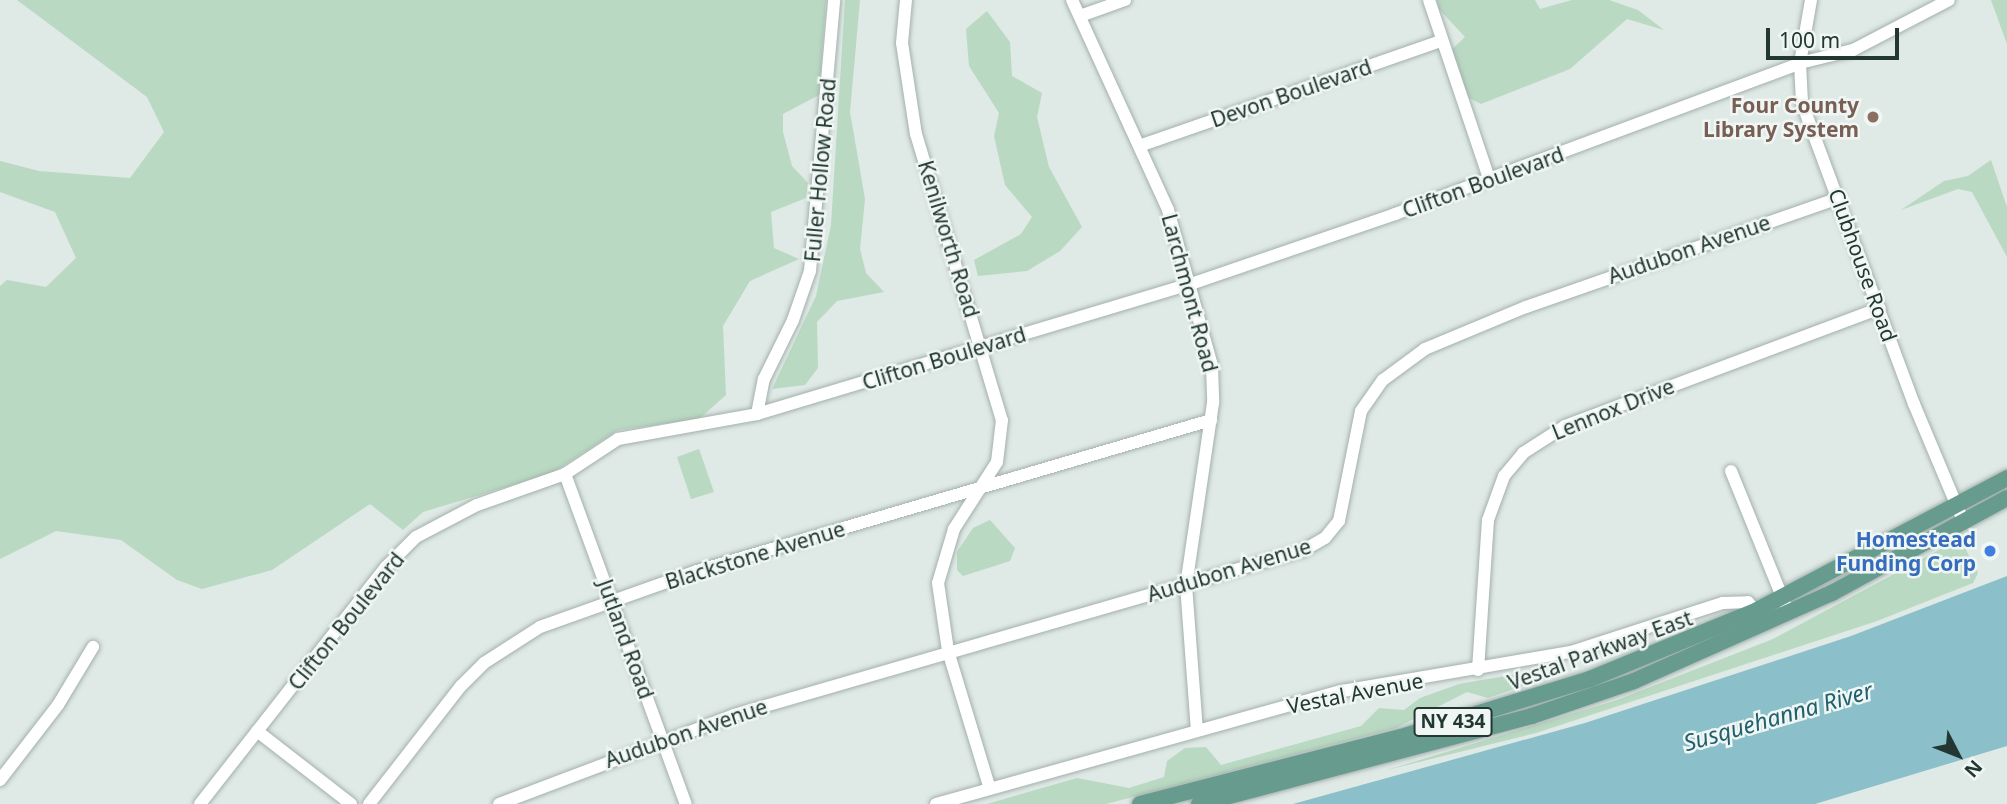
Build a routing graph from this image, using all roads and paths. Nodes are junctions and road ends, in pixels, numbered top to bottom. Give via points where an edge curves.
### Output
1 (834, 0) edge
2 (906, 0) edge
3 (1072, 0) edge
4 (1125, 0) edge
5 (1429, 0) edge
6 (1811, 0) edge
7 (1948, 0) edge
8 (1080, 16) junction
9 (1440, 41) junction
10 (1800, 63) junction
11 (1142, 145) junction
12 (1489, 178) junction
13 (1839, 198) junction
14 (1191, 284) junction
15 (1880, 309) junction
16 (982, 346) junction
17 (757, 414) junction
18 (1211, 420) junction
19 (1731, 471) dead end
20 (565, 474) junction
21 (2007, 478) edge
22 (982, 488) junction
23 (2007, 498) edge
24 (1955, 508) junction
25 (1964, 523) junction
26 (1186, 585) junction
27 (613, 602) junction
28 (1785, 606) junction
29 (1761, 618) junction
30 (93, 647) dead end
31 (947, 651) junction
32 (1478, 670) junction
33 (1197, 730) junction
34 (257, 732) junction
35 (662, 739) junction
36 (0, 780) edge
37 (990, 789) junction
38 (200, 804) edge
39 (351, 804) edge
40 (369, 804) edge
41 (499, 804) edge
42 (686, 804) edge
43 (936, 804) edge
44 (1140, 804) edge
45 (1199, 804) edge

1 - 17 street, Fuller Hollow Road via 810,271 793,320 764,379
2 - 16 street, Kenilworth Road via 902,43 906,90
3 - 8 street, Larchmont Road
4 - 8 street
5 - 9 street
6 - 10 street, Clubhouse Road
7 - 10 street, Clifton Boulevard via 1853,50
8 - 11 street, Larchmont Road
9 - 11 street, Devon Boulevard
9 - 12 street
10 - 12 street, Clifton Boulevard
10 - 13 street, Clubhouse Road via 1802,103
11 - 14 street, Larchmont Road
12 - 14 street, Clifton Boulevard
13 - 15 street, Clubhouse Road
13 - 26 street, Audubon Avenue via 1526,307 1424,349 1383,380 1361,411 1344,510 1332,531 1304,550
14 - 16 street, Clifton Boulevard
14 - 18 street, Larchmont Road via 1212,366
15 - 24 street, Clubhouse Road
15 - 32 street, Lennox Drive via 1565,426 1523,453 1504,476 1488,520
16 - 17 street, Clifton Boulevard
16 - 22 street, Kenilworth Road via 1002,431 997,461
17 - 20 street, Clifton Boulevard via 618,439
18 - 22 street, Blackstone Avenue
18 - 26 street, Larchmont Road
19 - 28 street
20 - 27 street, Jutland Road
20 - 34 street, Clifton Boulevard via 477,505 416,537 386,567
21 - 24 main road, Vestal Parkway East / NY 434
22 - 27 street, Blackstone Avenue via 696,571
22 - 31 street, Kenilworth Road via 954,529 940,566 939,605
23 - 25 main road, Vestal Parkway East / NY 434
24 - 25 street, Clubhouse Road
24 - 28 main road, Vestal Parkway East / NY 434
25 - 28 main road, Vestal Parkway East / NY 434
26 - 31 street, Audubon Avenue
26 - 33 street, Larchmont Road
27 - 35 street, Jutland Road
27 - 40 street, Blackstone Avenue via 540,627 484,663
28 - 29 main road, Vestal Parkway East / NY 434
29 - 32 street, Vestal Avenue via 1748,602 1731,601 1571,652
29 - 44 main road, Vestal Parkway East / NY 434 via 1532,699
29 - 45 main road, Vestal Parkway East / NY 434 via 1634,681 1532,716
30 - 36 street via 58,705
31 - 35 street, Audubon Avenue
31 - 37 street, Kenilworth Road
32 - 33 street, Vestal Avenue via 1342,691
33 - 37 street, Vestal Avenue
34 - 38 street, Clifton Boulevard
34 - 39 street
35 - 41 street, Audubon Avenue
35 - 42 street, Jutland Road
37 - 43 street, Vestal Avenue

